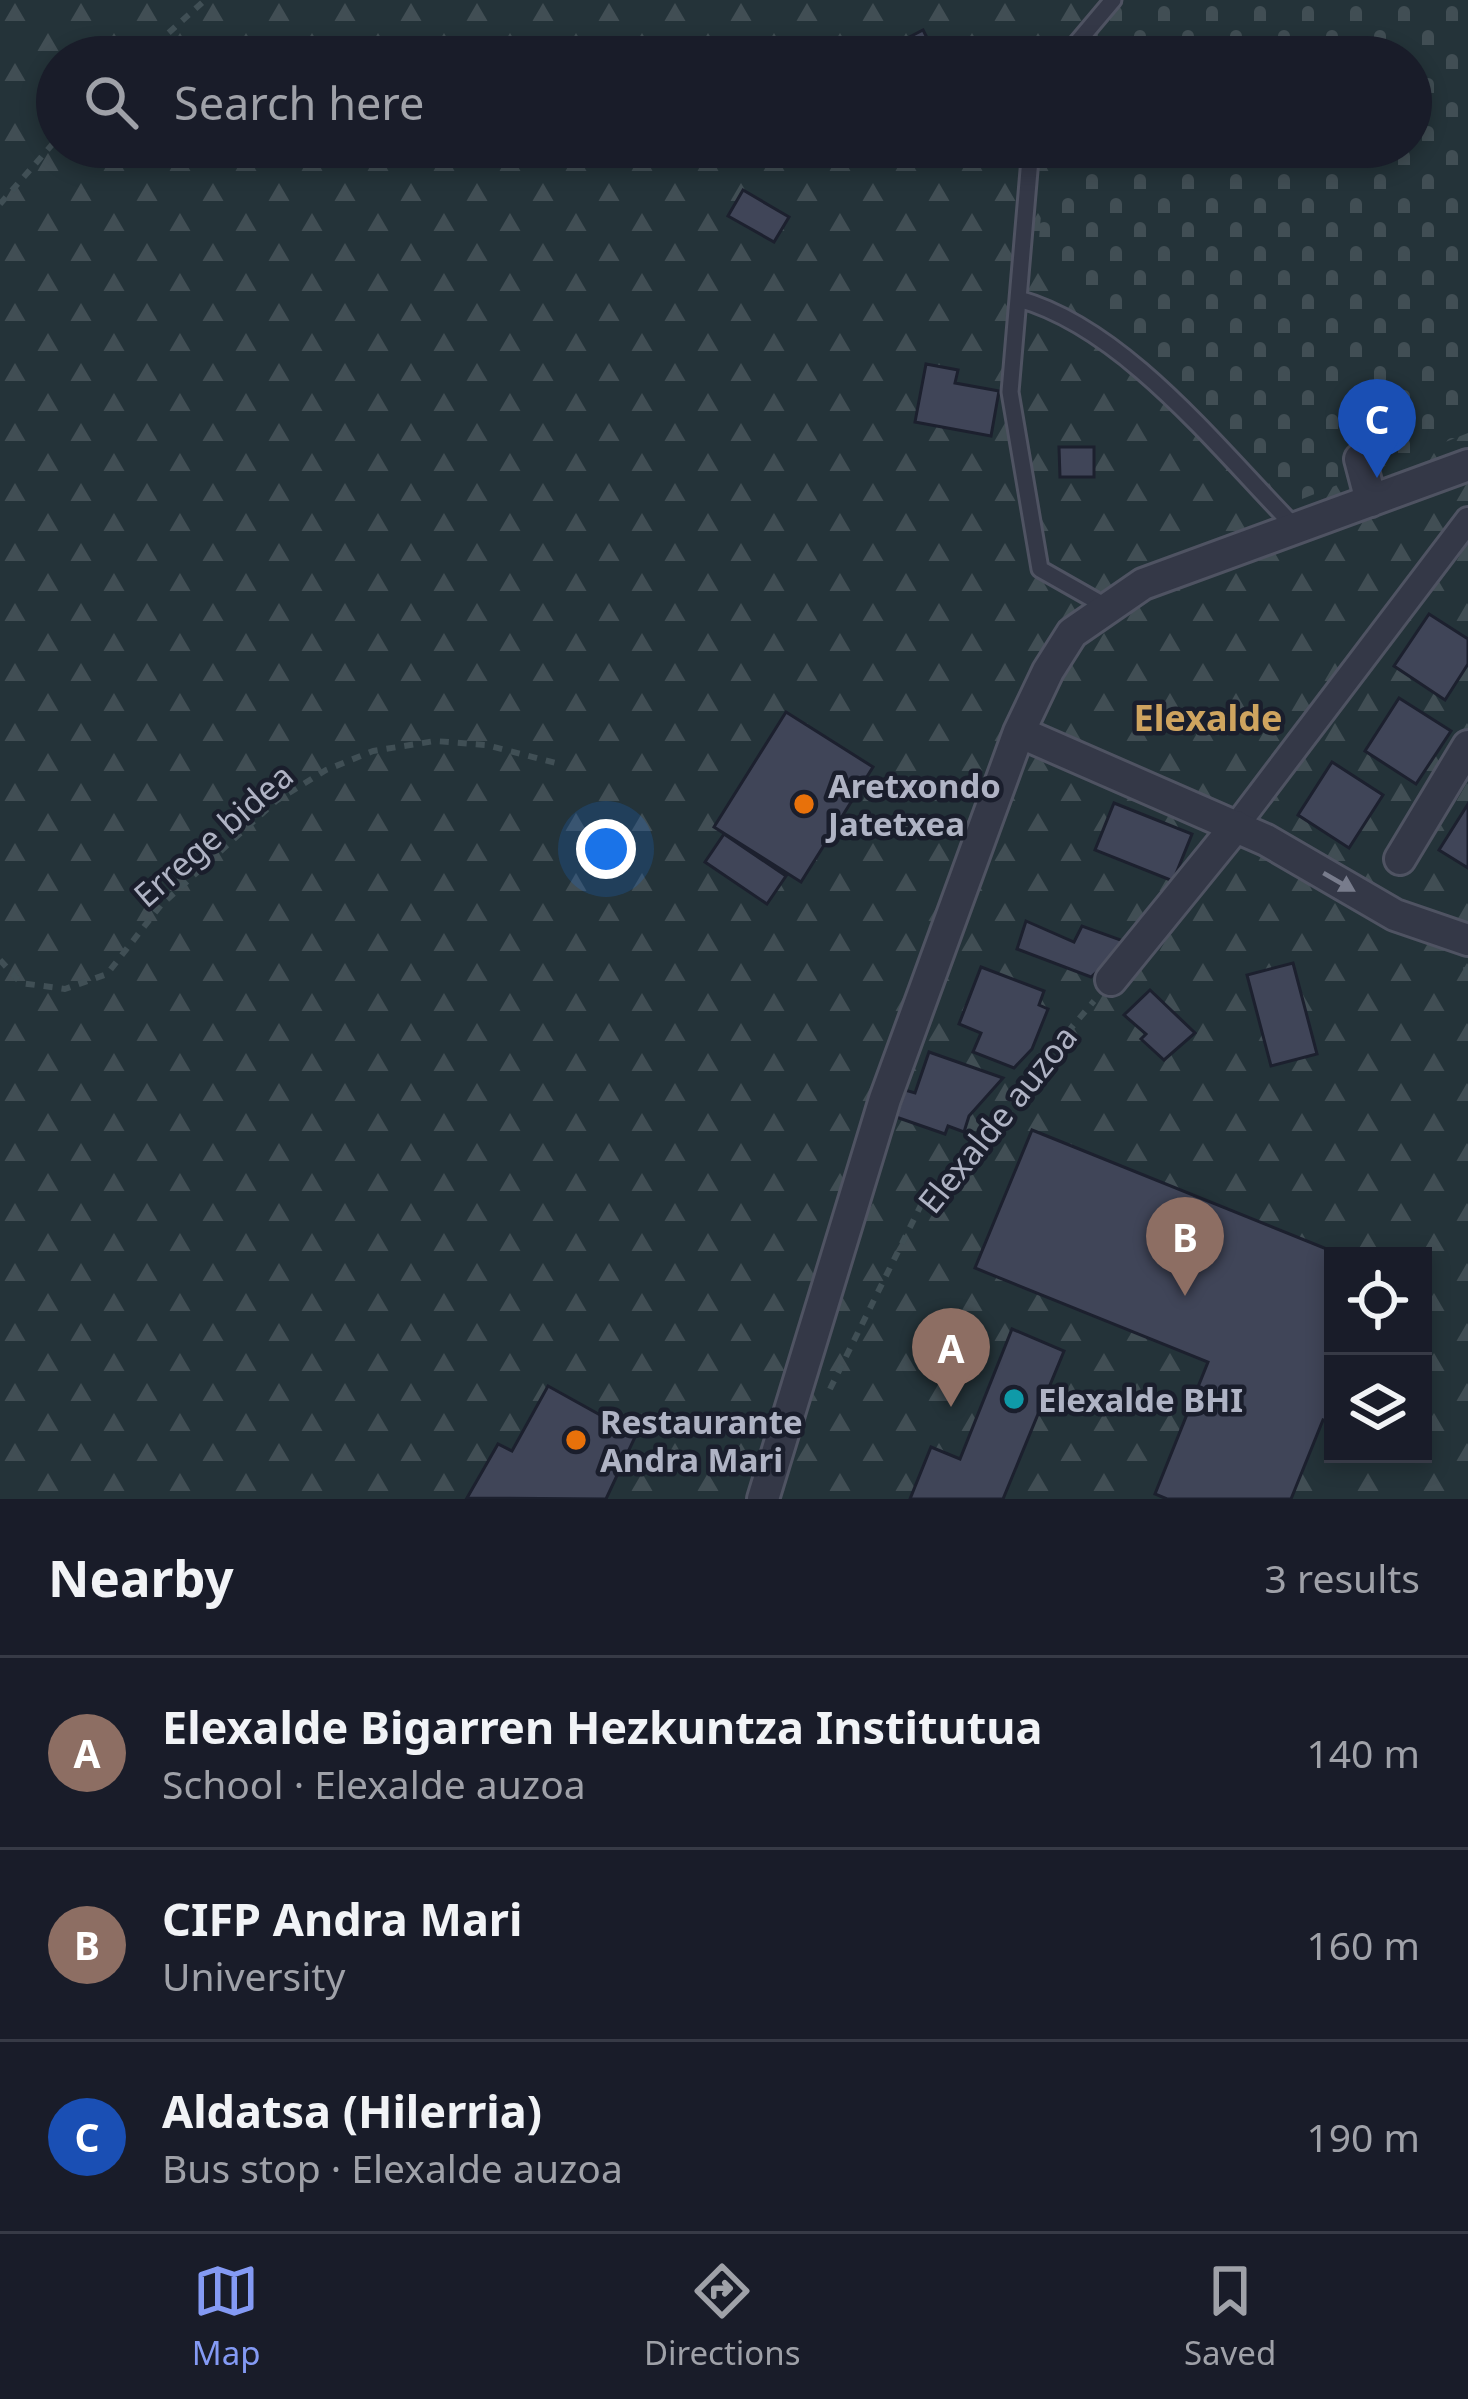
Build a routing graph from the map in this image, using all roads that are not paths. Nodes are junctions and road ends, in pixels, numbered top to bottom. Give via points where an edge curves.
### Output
1 (1113, 0) edge
2 (1083, 36) edge
3 (1029, 168) edge
4 (1018, 299) junction
5 (1360, 459) dead end
6 (1468, 465) edge
7 (1371, 501) junction
8 (1468, 520) edge
9 (1296, 528) junction
10 (1107, 607) junction
11 (1019, 732) junction
12 (1468, 746) edge
13 (1236, 826) junction
14 (1400, 859) dead end
15 (1468, 940) edge
16 (1112, 980) road end
17 (763, 1499) edge

1 - 2 lane
3 - 4 lane
4 - 9 lane via 1051,308 1120,350
4 - 10 lane via 1010,392 1040,569
5 - 7 street
6 - 7 street
7 - 9 street
8 - 13 street
9 - 10 street via 1143,584
10 - 11 street via 1072,633
11 - 13 street
11 - 17 street via 885,1099
12 - 14 street
13 -> 15 street via 1395,915
13 - 16 street

